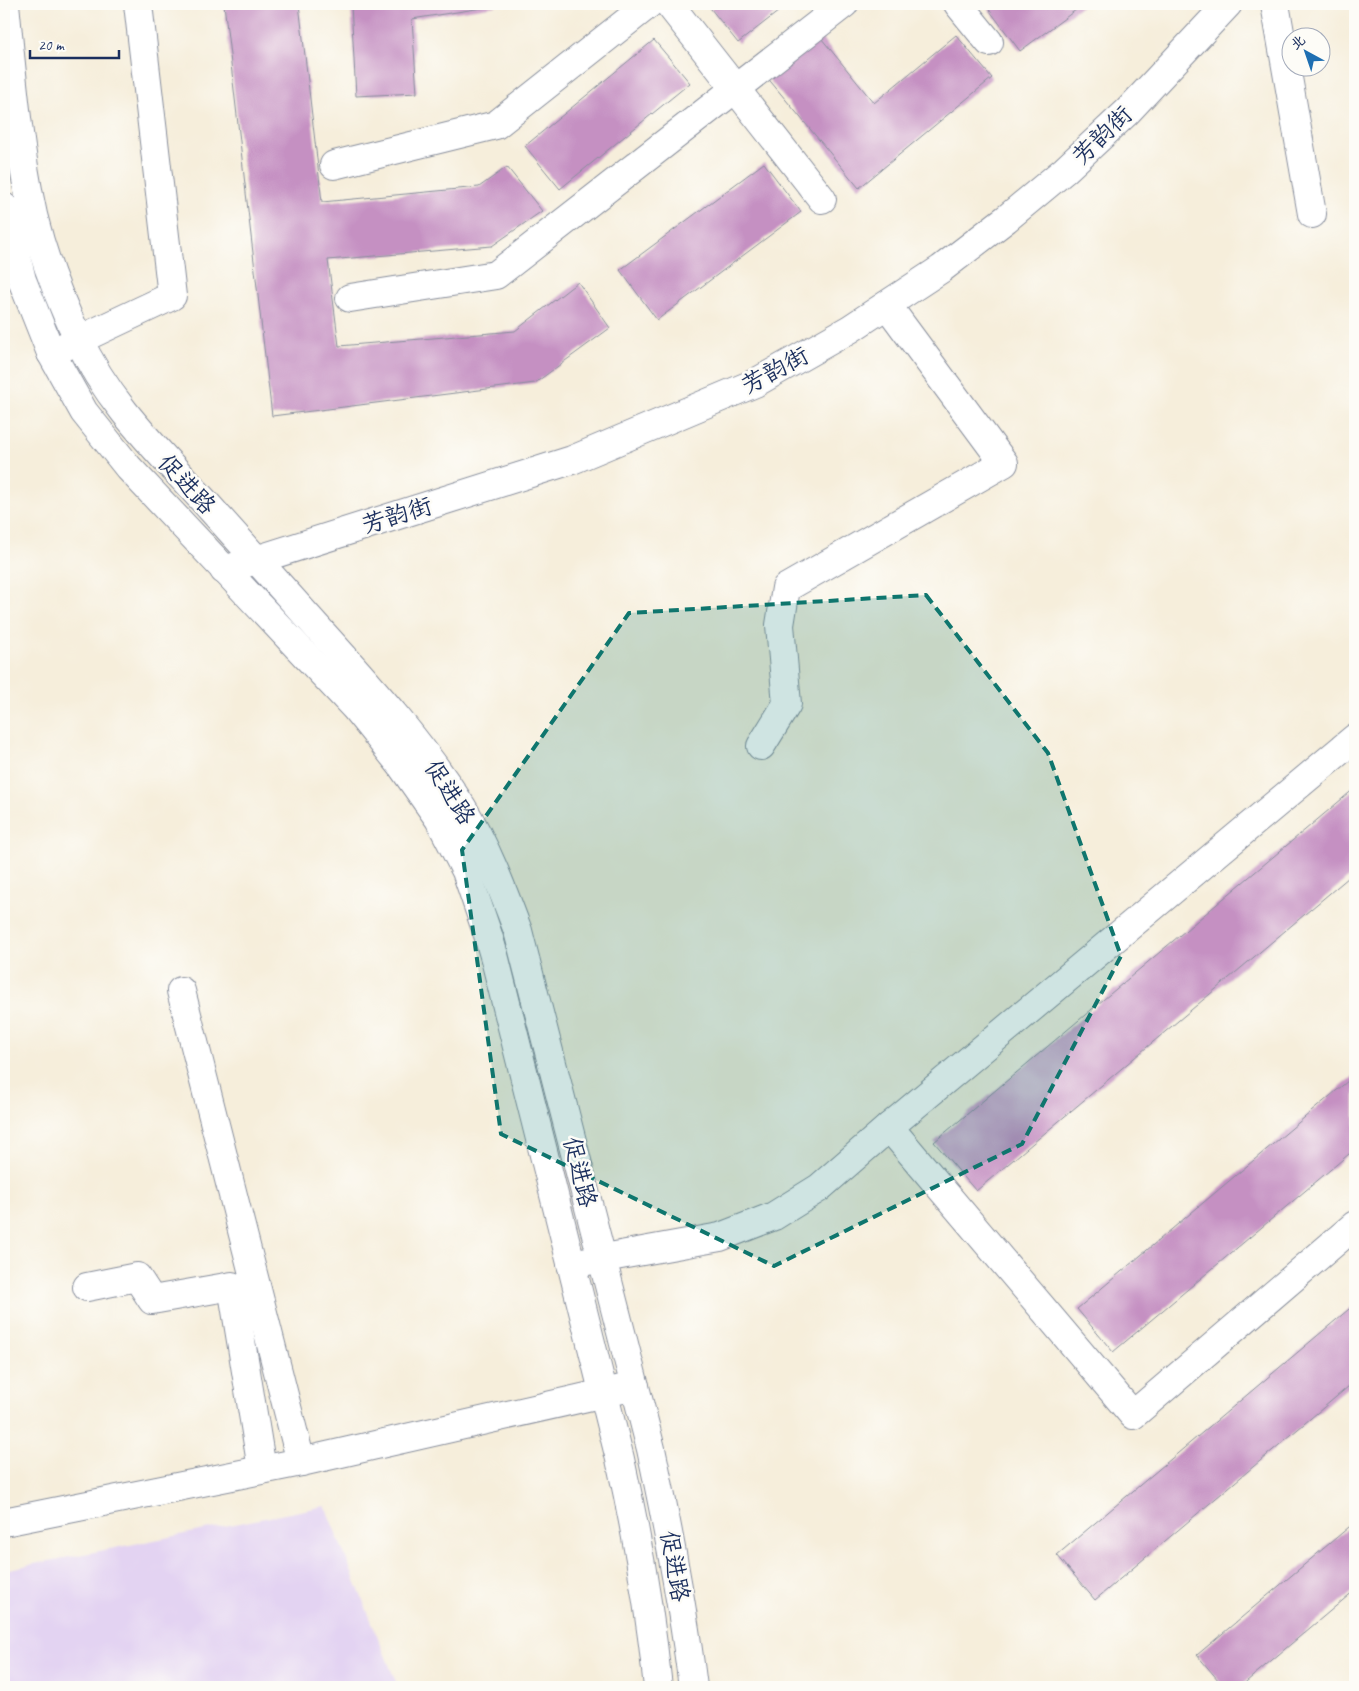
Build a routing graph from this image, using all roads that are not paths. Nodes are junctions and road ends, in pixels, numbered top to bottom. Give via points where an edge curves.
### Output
1 (5, 4) edge
2 (138, 4) edge
3 (649, 4) edge
4 (668, 4) edge
5 (844, 4) edge
6 (958, 4) edge
7 (1228, 4) edge
8 (1275, 4) edge
9 (989, 42) dead end
10 (735, 88) junction
11 (334, 164) dead end
12 (822, 199) dead end
13 (4, 207) edge
14 (1312, 214) dead end
15 (350, 298) dead end
16 (887, 304) junction
17 (78, 340) junction
18 (51, 353) junction
19 (256, 560) junction
20 (224, 570) junction
21 (1355, 738) edge
22 (761, 746) dead end
23 (181, 991) dead end
24 (889, 1127) junction
25 (1355, 1225) edge
26 (602, 1259) junction
27 (571, 1264) junction
28 (87, 1288) dead end
29 (635, 1386) junction
30 (603, 1393) junction
31 (301, 1462) junction
32 (262, 1469) junction
33 (4, 1522) edge
34 (658, 1687) edge
35 (693, 1687) edge

1 - 17 street, 促进路 via 14,102 34,216 52,276
2 - 17 street via 172,296
3 - 11 street via 496,125
4 - 10 street
5 - 10 street
6 - 9 street
7 - 16 street, 芳韵街 via 1127,112 1065,170 941,269
8 - 14 street
10 - 12 street
10 - 15 street via 496,275
13 - 18 street, 促进路 via 22,280
16 - 19 street, 芳韵街 via 755,383 572,460
16 - 22 street via 1004,463 786,588 780,625 787,704
17 - 18 street
17 - 19 street, 促进路 via 109,394 146,440
18 - 20 street, 促进路 via 84,412 128,467
19 - 20 street, 芳韵街
19 - 26 street, 促进路 via 376,692 423,750 462,808 492,862 518,931
20 - 27 street, 促进路 via 356,709 396,758 439,819 466,870 490,943
21 - 24 street
23 - 31 street
24 - 25 street via 1133,1415
24 - 26 street via 820,1188 774,1216 720,1237
26 - 27 street
26 - 29 street, 促进路
27 - 30 street, 促进路
28 - 32 street via 137,1277 152,1300 232,1286
29 - 30 street
29 - 35 street, 促进路 via 669,1530
30 - 31 street
30 - 34 street, 促进路 via 637,1533
31 - 32 street
32 - 33 street

